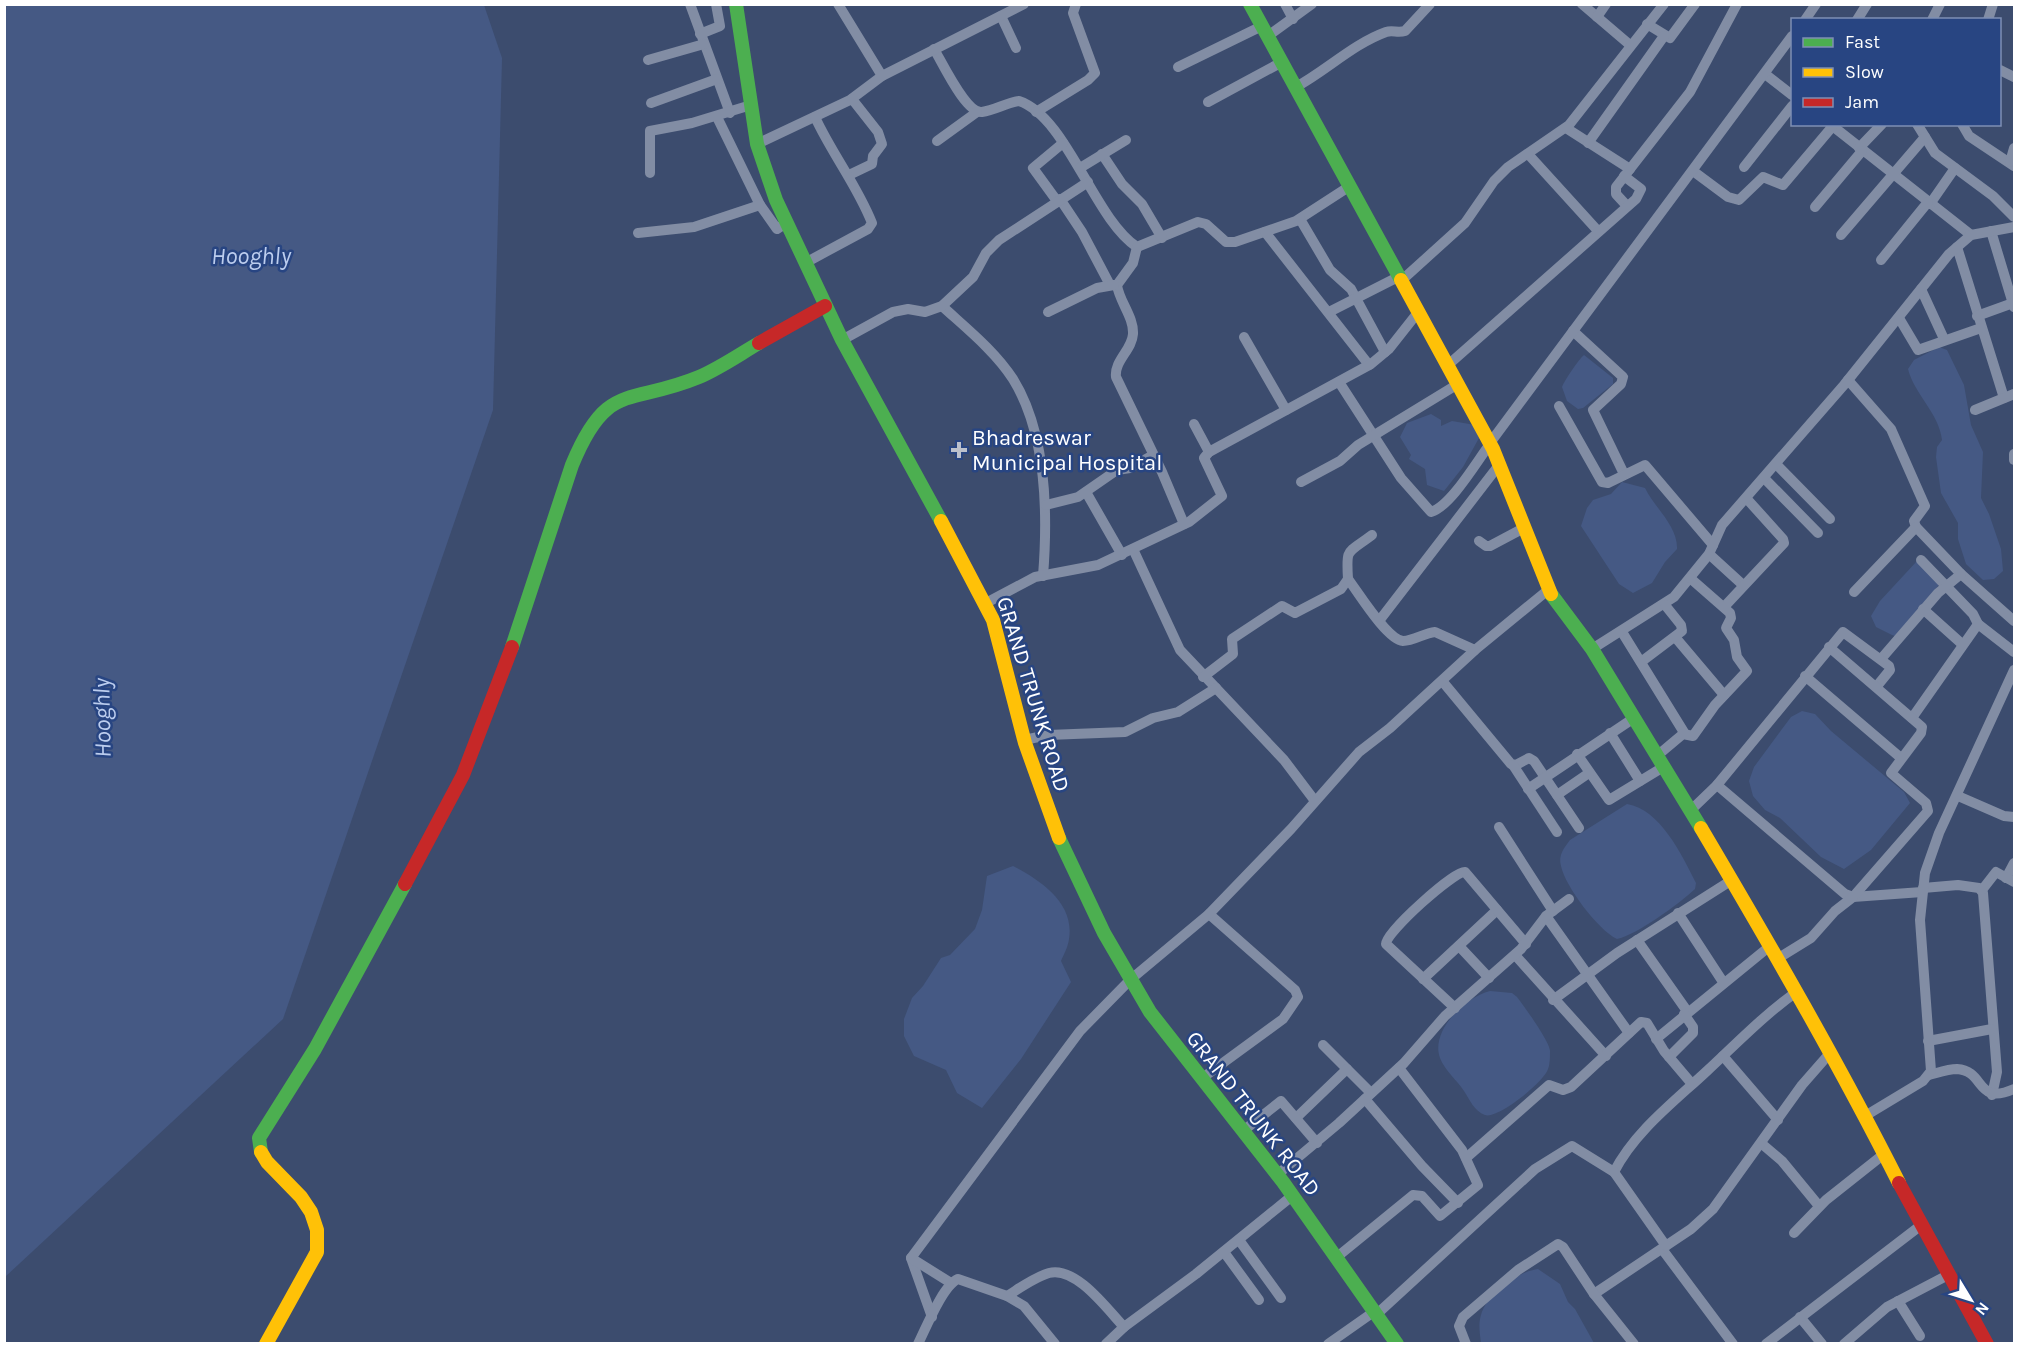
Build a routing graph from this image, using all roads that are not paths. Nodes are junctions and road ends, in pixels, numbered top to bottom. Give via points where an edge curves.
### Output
1 (690, 4) edge
2 (716, 4) edge
3 (736, 4) edge
4 (838, 4) edge
5 (1024, 4) edge
6 (1250, 4) edge
7 (1286, 4) edge
8 (1312, 4) edge
9 (1430, 4) edge
10 (1582, 4) edge
11 (1606, 4) edge
12 (1664, 4) edge
13 (1695, 4) edge
14 (1737, 4) edge
15 (1816, 4) edge
16 (1867, 4) edge
17 (1940, 4) edge
18 (1072, 6) edge
19 (1001, 16) junction
20 (1596, 17) junction
21 (1806, 18) edge
22 (1859, 18) edge
23 (1933, 18) edge
24 (1293, 19) junction
25 (1647, 24) junction
26 (1265, 31) junction
27 (1664, 36) junction
28 (1791, 37) edge
29 (702, 39) junction
30 (1630, 45) junction
31 (1016, 48) dead end
32 (934, 49) junction
33 (648, 60) dead end
34 (1282, 62) junction
35 (1178, 68) dead end
36 (1765, 74) junction
37 (882, 76) junction
38 (717, 79) junction
39 (1296, 87) junction
40 (1791, 94) edge
41 (852, 99) junction
42 (1208, 102) dead end
43 (651, 103) dead end
44 (751, 105) junction
45 (1791, 107) edge
46 (977, 112) junction
47 (1036, 112) junction
48 (730, 113) junction
49 (717, 117) junction
50 (814, 117) junction
51 (1830, 126) edge
52 (1832, 126) edge
53 (1880, 126) edge
54 (1918, 126) edge
55 (1963, 126) edge
56 (1566, 128) junction
57 (1925, 137) junction
58 (1126, 140) dead end
59 (938, 141) dead end
60 (1063, 143) junction
61 (1588, 143) junction
62 (757, 144) junction
63 (2014, 148) edge
64 (1861, 149) junction
65 (1102, 154) junction
66 (1528, 154) junction
67 (2012, 164) edge
68 (1744, 167) dead end
69 (1080, 168) junction
70 (1954, 168) junction
71 (1693, 171) junction
72 (1627, 172) junction
73 (650, 173) dead end
74 (1892, 174) junction
75 (849, 175) junction
76 (1088, 182) junction
77 (1350, 186) junction
78 (1058, 200) junction
79 (1929, 203) junction
80 (760, 205) junction
81 (1627, 206) junction
82 (1815, 207) dead end
83 (2014, 217) edge
84 (1300, 219) junction
85 (786, 223) junction
86 (2014, 227) edge
87 (1598, 231) junction
88 (1991, 231) junction
89 (1265, 232) junction
90 (638, 233) dead end
91 (1840, 235) dead end
92 (1971, 235) junction
93 (1162, 238) junction
94 (1137, 247) junction
95 (1957, 247) junction
96 (1881, 260) dead end
97 (805, 263) junction
98 (1401, 278) junction
99 (1114, 285) junction
100 (1921, 289) junction
101 (1356, 298) junction
102 (2013, 301) edge
103 (825, 306) junction
104 (942, 306) junction
105 (1048, 312) dead end
106 (1329, 312) junction
107 (1419, 312) junction
108 (1977, 316) junction
109 (1899, 318) junction
110 (1981, 328) junction
111 (1573, 331) junction
112 (1244, 337) dead end
113 (1944, 339) junction
114 (842, 340) junction
115 (1385, 352) junction
116 (1369, 365) junction
117 (1448, 365) junction
118 (1848, 380) junction
119 (1340, 382) junction
120 (1458, 384) junction
121 (2009, 396) edge
122 (1559, 406) dead end
123 (1286, 410) junction
124 (1975, 410) dead end
125 (1194, 424) dead end
126 (1374, 435) junction
127 (1490, 443) junction
128 (1209, 452) junction
129 (2014, 454) edge
130 (1153, 455) junction
131 (2014, 460) edge
132 (1776, 464) junction
133 (1499, 465) junction
134 (1624, 474) junction
135 (1765, 479) junction
136 (1301, 482) dead end
137 (1086, 492) junction
138 (1747, 499) junction
139 (1046, 505) junction
140 (1819, 507) junction
141 (1806, 519) junction
142 (1830, 519) dead end
143 (1184, 524) junction
144 (1916, 527) junction
145 (1522, 528) junction
146 (1818, 533) dead end
147 (1372, 535) dead end
148 (1479, 540) dead end
149 (1133, 549) junction
150 (1711, 550) junction
151 (1122, 555) junction
152 (1921, 560) dead end
153 (1961, 574) junction
154 (1043, 576) junction
155 (1690, 578) junction
156 (1348, 579) junction
157 (1743, 585) junction
158 (1946, 585) junction
159 (1548, 590) junction
160 (1854, 592) dead end
161 (986, 603) junction
162 (1665, 605) junction
163 (1724, 607) junction
164 (1923, 609) junction
165 (1379, 621) junction
166 (2014, 621) edge
167 (1978, 624) junction
168 (1622, 632) junction
169 (1675, 638) junction
170 (1962, 644) junction
171 (1829, 647) junction
172 (1592, 649) junction
173 (1475, 650) junction
174 (2014, 652) edge
175 (1881, 660) junction
176 (1641, 662) junction
177 (2014, 670) edge
178 (1805, 676) junction
179 (1203, 677) junction
180 (1443, 682) junction
181 (1877, 686) junction
182 (1216, 688) junction
183 (1724, 695) junction
184 (1634, 718) junction
185 (1912, 718) junction
186 (1610, 733) junction
187 (1685, 734) junction
188 (1024, 740) junction
189 (1577, 754) junction
190 (1902, 758) junction
191 (1661, 760) junction
192 (1513, 765) junction
193 (1589, 773) junction
194 (1545, 776) junction
195 (1640, 781) junction
196 (1717, 785) junction
197 (1528, 789) junction
198 (1557, 795) junction
199 (1958, 796) junction
200 (1315, 801) junction
201 (1690, 810) junction
202 (2013, 815) edge
203 (1499, 826) dead end
204 (1579, 828) dead end
205 (1557, 832) dead end
206 (2014, 863) edge
207 (1732, 880) junction
208 (2010, 880) edge
209 (1922, 890) junction
210 (1982, 890) junction
211 (1853, 897) junction
212 (1569, 899) dead end
213 (1497, 910) junction
214 (1549, 913) junction
215 (1678, 913) junction
216 (1209, 914) junction
217 (1637, 940) junction
218 (1526, 944) junction
219 (1459, 946) junction
220 (1774, 952) junction
221 (1515, 955) junction
222 (1588, 973) junction
223 (1489, 978) junction
224 (1423, 979) junction
225 (1130, 980) junction
226 (1723, 982) junction
227 (1795, 993) junction
228 (1553, 1000) junction
229 (1455, 1008) junction
230 (1686, 1012) junction
231 (1992, 1029) junction
232 (1629, 1033) junction
233 (1656, 1039) junction
234 (1928, 1041) junction
235 (1323, 1045) dead end
236 (1830, 1053) junction
237 (1606, 1056) junction
238 (1723, 1056) junction
239 (1669, 1057) junction
240 (1399, 1068) junction
241 (1347, 1069) junction
242 (1929, 1075) junction
243 (1201, 1079) junction
244 (1692, 1084) junction
245 (2014, 1089) edge
246 (1992, 1095) junction
247 (1368, 1096) junction
248 (1865, 1116) junction
249 (1296, 1118) junction
250 (1778, 1120) junction
251 (1243, 1131) junction
252 (1317, 1143) junction
253 (1762, 1143) junction
254 (1884, 1154) junction
255 (1466, 1158) junction
256 (1614, 1172) junction
257 (1277, 1175) junction
258 (1292, 1196) junction
259 (1458, 1203) junction
260 (1819, 1206) junction
261 (1920, 1226) junction
262 (1794, 1233) dead end
263 (1239, 1240) junction
264 (1664, 1248) junction
265 (1224, 1251) junction
266 (1336, 1257) junction
267 (911, 1258) junction
268 (1948, 1275) junction
269 (951, 1284) junction
270 (1594, 1294) junction
271 (1007, 1296) junction
272 (1281, 1298) dead end
273 (1259, 1300) dead end
274 (1898, 1301) junction
275 (1376, 1313) junction
276 (932, 1317) junction
277 (1800, 1317) junction
278 (1124, 1327) junction
279 (1920, 1336) dead end
280 (1048, 1342) edge
281 (266, 1344) edge
282 (918, 1344) edge
283 (1106, 1344) edge
284 (1328, 1344) edge
285 (1397, 1344) edge
286 (1466, 1344) edge
287 (1634, 1344) edge
288 (1733, 1344) edge
289 (1766, 1344) edge
290 (1822, 1344) edge
291 (1844, 1344) edge
292 (1986, 1344) edge

1 - 29 street
2 - 29 street via 720,26
3 - 44 street, GRAND TRUNK ROAD
4 - 37 street
5 - 19 street
6 - 26 street
7 - 24 street
8 - 24 street
9 - 39 street via 1405,31 1388,32 1348,52 1327,70
10 - 20 street
11 - 20 street
12 - 25 street
13 - 27 street via 1673,37
14 - 72 street via 1690,92
15 - 21 street
16 - 22 street
17 - 23 street
18 - 47 street via 1095,73
19 - 31 street
19 - 32 street
20 - 30 street
24 - 26 street
25 - 27 street
25 - 30 street
26 - 34 street
26 - 35 street
27 - 61 street
28 - 36 street
29 - 33 street
29 - 38 street
30 - 56 street
32 - 37 street
32 - 46 street via 956,88
34 - 39 street
34 - 42 street
36 - 40 street
36 - 71 street
37 - 41 street
38 - 43 street
38 - 48 street
39 - 77 street
41 - 50 street
41 - 75 street via 878,132 882,144 872,164
44 - 48 street
44 - 62 street, GRAND TRUNK ROAD
45 - 68 street
46 - 47 street via 1019,101
46 - 59 street
47 - 60 street
48 - 49 street
49 - 73 street via 650,131
49 - 80 street
50 - 62 street
50 - 75 street
51 - 71 street via 1783,185 1763,177 1739,200 1728,197
52 - 64 street
53 - 64 street
54 - 57 street
55 - 67 street via 1969,136
56 - 61 street
56 - 66 street
57 - 70 street via 1935,153
57 - 74 street
58 - 65 street
60 - 69 street
60 - 78 street via 1033,168
61 - 72 street
62 - 85 street, GRAND TRUNK ROAD
63 - 67 street
64 - 74 street
64 - 82 street
65 - 69 street
65 - 93 street via 1122,184 1142,204
66 - 87 street
66 - 98 street via 1500,174 1465,224
69 - 76 street
70 - 79 street
70 - 83 street
71 - 111 street
72 - 81 street via 1615,190
72 - 81 street via 1642,192
74 - 79 street
74 - 91 street
75 - 97 street via 871,226
76 - 78 street
76 - 94 street via 1118,227
77 - 84 street
77 - 98 street
78 - 99 street
78 - 104 street via 992,246 973,277
79 - 92 street
79 - 96 street
80 - 85 street via 777,229
80 - 90 street via 694,227
81 - 87 street
84 - 89 street
84 - 101 street via 1330,270 1347,283
85 - 97 street, GRAND TRUNK ROAD
86 - 88 street
87 - 117 street
88 - 92 street
88 - 102 street
89 - 93 street via 1230,243 1198,222
89 - 106 street
92 - 95 street
93 - 94 street
94 - 99 street via 1133,263
95 - 100 street
95 - 108 street
97 - 103 street, GRAND TRUNK ROAD
98 - 101 street
98 - 107 street
99 - 105 street via 1097,288
99 - 130 street via 1134,332 1116,368 1116,377
100 - 109 street
100 - 113 street
101 - 106 street
101 - 115 street
102 - 108 street
103 - 114 street, GRAND TRUNK ROAD
103 - 281 street via 699,377 608,405 581,443 504,670 463,775 362,967 259,1138 264,1160 310,1208 319,1238 317,1252
104 - 114 street via 925,312 902,309
104 - 139 street via 1002,366 1018,388 1037,449
106 - 116 street
107 - 115 street
107 - 117 street
108 - 110 street
109 - 113 street via 1916,350
109 - 118 street
110 - 113 street
110 - 121 street
111 - 127 street
111 - 134 street via 1623,377 1621,384 1593,410
112 - 123 street
114 - 161 street, GRAND TRUNK ROAD
115 - 116 street
116 - 119 street
117 - 120 street
118 - 132 street
118 - 144 street via 1892,429 1925,506 1914,521
119 - 123 street
119 - 126 street
120 - 126 street
120 - 127 street
121 - 124 street
122 - 134 street via 1602,482
123 - 128 street
125 - 128 street
126 - 127 street via 1409,488 1431,512 1449,497
126 - 136 street via 1340,461
127 - 133 street
128 - 143 street via 1204,458 1222,496
129 - 131 street
130 - 137 street via 1130,468 1117,470
130 - 143 street
132 - 135 street
132 - 140 street
133 - 145 street
133 - 165 street
134 - 150 street via 1641,465 1647,467
135 - 138 street
135 - 141 street
137 - 139 street
137 - 151 street
138 - 150 street via 1722,525
138 - 157 street via 1784,541
139 - 154 street
140 - 141 street
140 - 142 street
141 - 146 street
143 - 149 street
144 - 153 street
144 - 160 street
145 - 148 street via 1490,546
145 - 159 street
147 - 156 street via 1347,555
149 - 151 street
149 - 179 street via 1180,650
150 - 155 street
150 - 157 street
151 - 154 street via 1089,569
152 - 158 street
153 - 158 street
153 - 166 street
154 - 161 street via 1025,581
155 - 162 street
155 - 163 street
156 - 165 street
156 - 179 street via 1341,589 1295,613 1282,606 1262,618 1232,639 1233,654
157 - 163 street
158 - 164 street
158 - 167 street
159 - 172 street
159 - 173 street
161 - 188 street, GRAND TRUNK ROAD via 1000,642
162 - 168 street
162 - 169 street via 1682,627
163 - 183 street via 1731,616 1726,628 1734,640 1737,657 1747,669
164 - 170 street
164 - 175 street
165 - 173 street via 1401,640 1435,632
167 - 170 street
167 - 174 street
168 - 172 street
168 - 176 street
169 - 176 street
169 - 183 street
170 - 185 street
171 - 175 street via 1845,631
171 - 178 street
171 - 181 street
172 - 184 street
173 - 180 street
175 - 181 street via 1890,668
176 - 187 street
177 - 199 street
178 - 190 street
178 - 196 street
179 - 182 street
180 - 192 street
180 - 200 street via 1359,752
181 - 185 street
182 - 188 street via 1178,712 1153,718 1125,732 1048,735
182 - 200 street via 1284,760
183 - 187 street via 1693,736
184 - 186 street
184 - 191 street
185 - 190 street via 1923,730
186 - 189 street
186 - 195 street
187 - 191 street
188 - 225 street, GRAND TRUNK ROAD via 1054,825
189 - 193 street
189 - 194 street
190 - 211 street via 1891,775 1926,802 1928,811
191 - 195 street
191 - 201 street
192 - 194 street via 1529,758
192 - 197 street
193 - 195 street via 1609,800
193 - 198 street
194 - 197 street
194 - 198 street
196 - 201 street
196 - 211 street via 1839,890
197 - 205 street
198 - 204 street
199 - 202 street
199 - 209 street via 1929,859
200 - 216 street
201 - 207 street
203 - 214 street
206 - 208 street
207 - 215 street
207 - 220 street
208 - 210 street via 1993,873
209 - 210 street via 1958,885
209 - 211 street
209 - 234 street
210 - 231 street
211 - 220 street via 1810,938
212 - 214 street
213 - 218 street
213 - 219 street
213 - 224 street via 1462,871 1406,918 1386,937 1386,944
214 - 218 street
214 - 222 street
215 - 217 street
215 - 226 street
216 - 225 street
216 - 243 street via 1295,990 1298,997 1283,1018
217 - 222 street
217 - 230 street
218 - 221 street
219 - 223 street
219 - 224 street
220 - 226 street
220 - 227 street
221 - 223 street
221 - 228 street
222 - 228 street
222 - 232 street
223 - 229 street
224 - 229 street
225 - 243 street, GRAND TRUNK ROAD
225 - 267 street via 1080,1031
226 - 230 street
227 - 236 street
227 - 238 street via 1756,1022
228 - 237 street
229 - 240 street
230 - 233 street
230 - 239 street via 1693,1033
231 - 234 street
231 - 246 street via 1997,1072
232 - 233 street via 1644,1022
232 - 237 street
233 - 239 street
234 - 242 street via 1932,1065
235 - 241 street
236 - 248 street
236 - 250 street
237 - 255 street via 1567,1089 1549,1085
238 - 244 street
238 - 250 street
239 - 244 street
240 - 247 street
240 - 255 street
241 - 247 street
241 - 249 street
242 - 246 street via 1964,1071
242 - 248 street
243 - 251 street, GRAND TRUNK ROAD
244 - 256 street via 1653,1121
245 - 246 street
247 - 252 street
247 - 259 street via 1422,1166
248 - 254 street
249 - 251 street via 1279,1102
249 - 252 street
250 - 253 street
251 - 257 street, GRAND TRUNK ROAD
252 - 257 street
253 - 260 street
253 - 264 street via 1713,1209
254 - 260 street
254 - 261 street
255 - 259 street via 1478,1185
256 - 264 street
256 - 275 street via 1576,1146 1569,1146 1535,1169
257 - 258 street, GRAND TRUNK ROAD
258 - 263 street
258 - 266 street, GRAND TRUNK ROAD
259 - 266 street via 1440,1216 1422,1196 1413,1195
260 - 262 street
261 - 268 street
261 - 277 street
263 - 265 street
263 - 272 street
264 - 270 street
264 - 288 street
265 - 273 street
265 - 278 street
266 - 275 street, GRAND TRUNK ROAD
267 - 269 street
267 - 276 street
268 - 274 street
268 - 292 street
269 - 271 street via 958,1279
269 - 276 street
270 - 286 street via 1558,1244 1518,1270 1463,1317 1459,1326
270 - 287 street
271 - 278 street via 1046,1274 1061,1272 1085,1287
271 - 280 street via 1030,1311
274 - 279 street
274 - 291 street via 1875,1315
275 - 284 street
275 - 285 street, GRAND TRUNK ROAD
276 - 282 street
277 - 289 street
277 - 290 street
278 - 283 street

